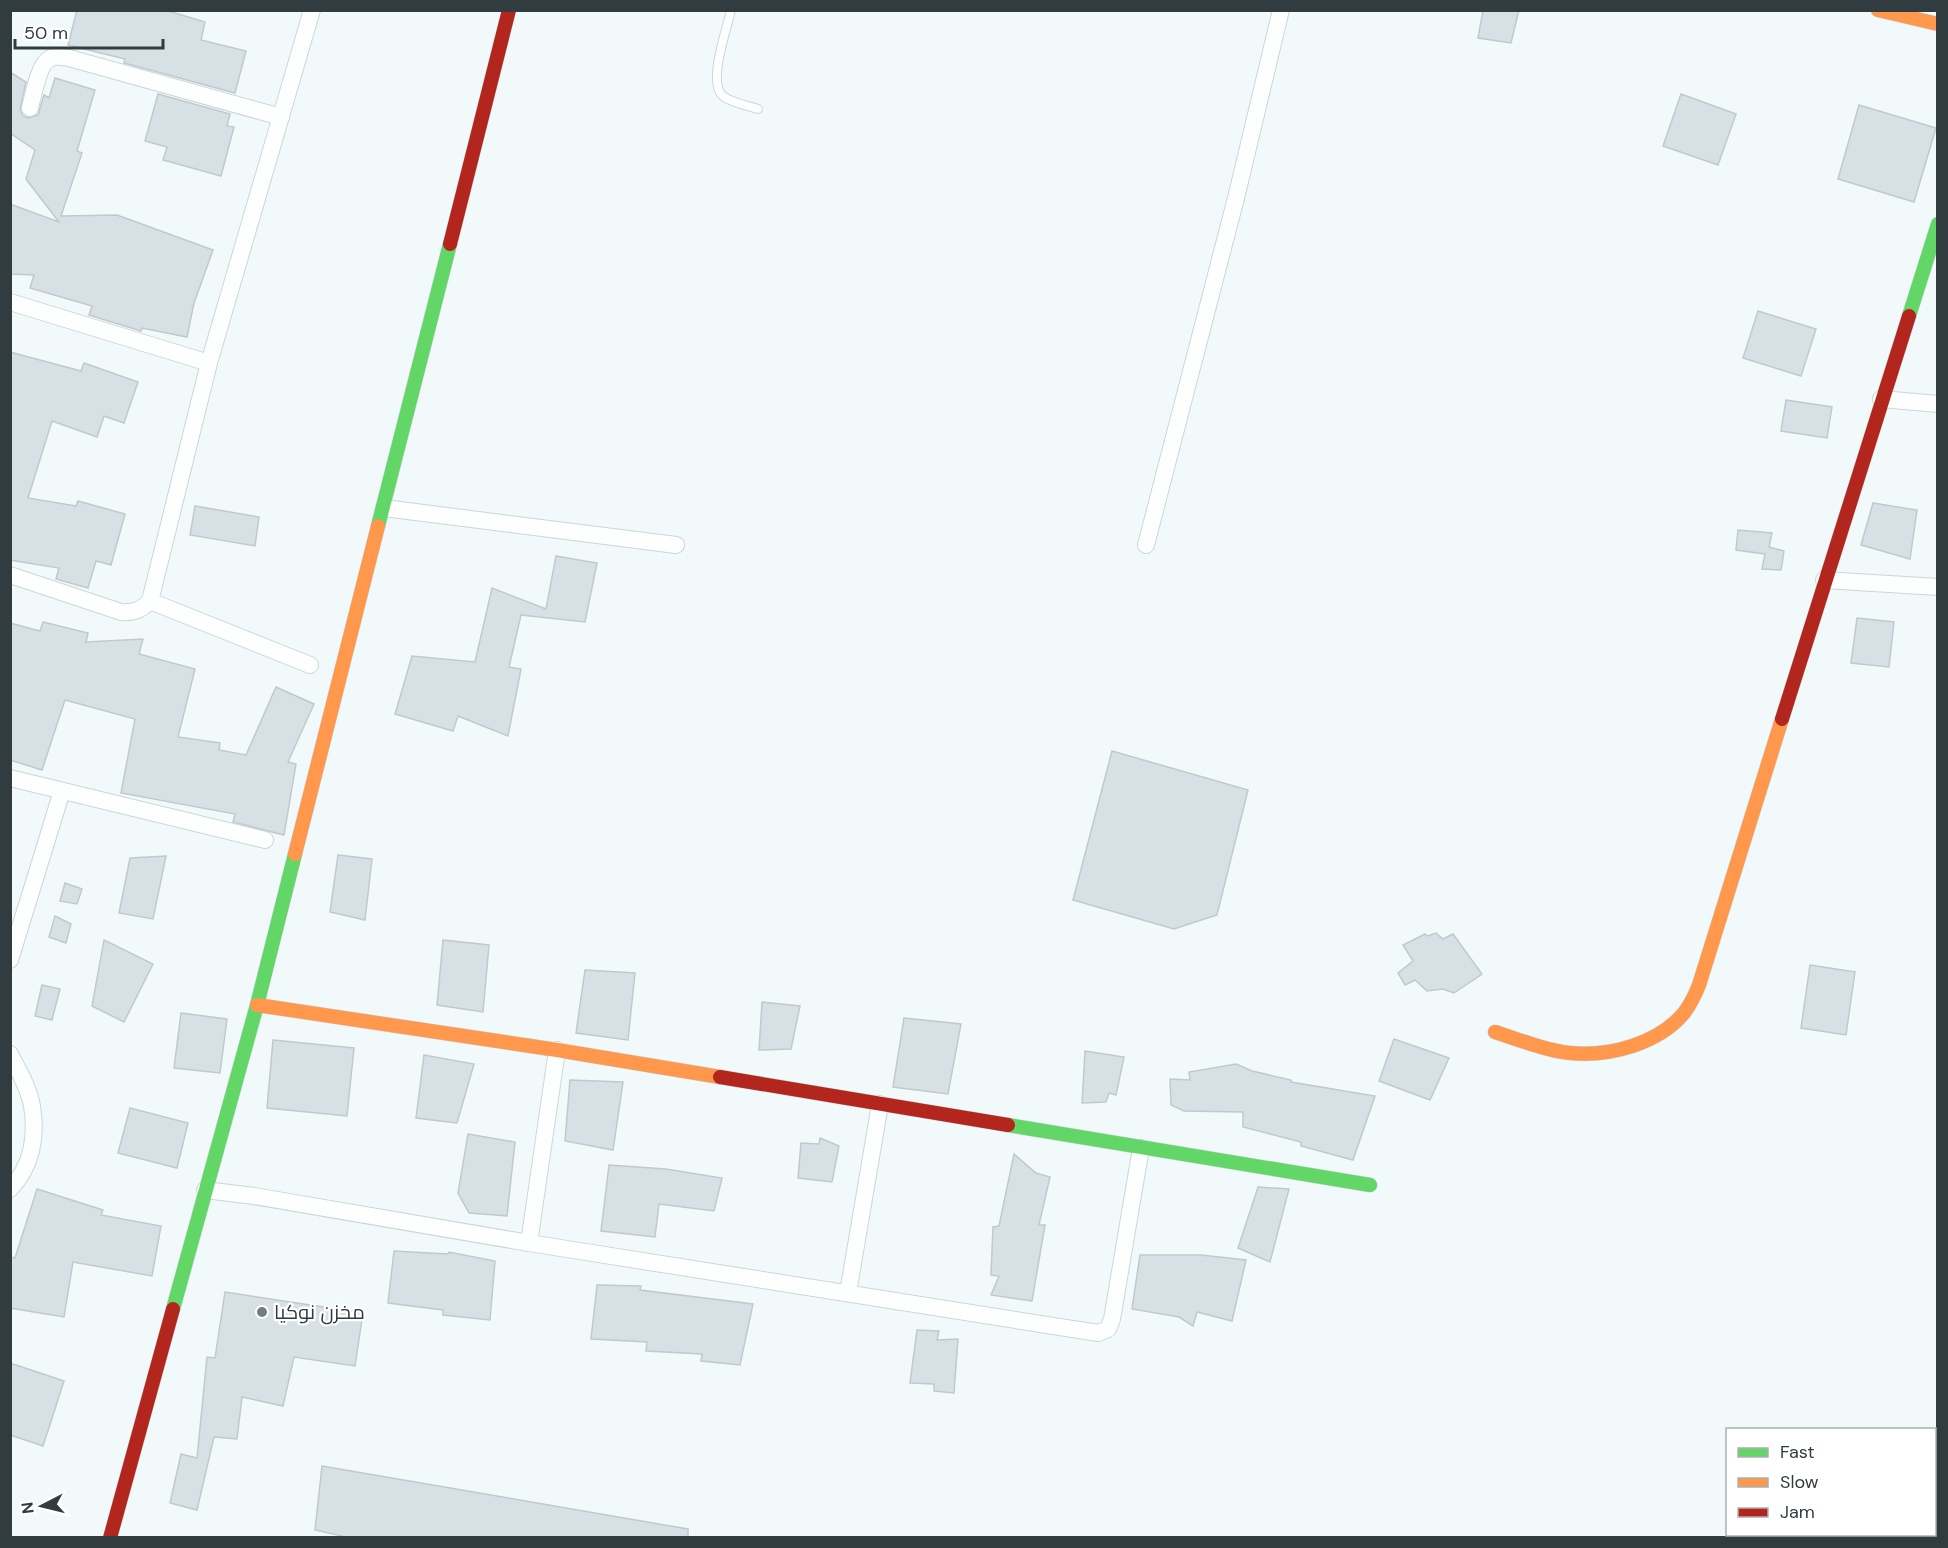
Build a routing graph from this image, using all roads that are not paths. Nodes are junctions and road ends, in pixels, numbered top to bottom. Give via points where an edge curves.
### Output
1 (312, 10) edge
2 (509, 10) edge
3 (731, 10) edge
4 (1281, 10) edge
5 (1878, 10) edge
6 (1938, 24) edge
7 (30, 108) dead end
8 (758, 109) dead end
9 (281, 117) junction
10 (1938, 224) edge
11 (10, 302) edge
12 (209, 363) junction
13 (1881, 399) junction
14 (1938, 404) edge
15 (384, 508) junction
16 (1146, 544) dead end
17 (676, 545) dead end
18 (10, 575) edge
19 (1824, 580) junction
20 (1938, 587) edge
21 (150, 601) junction
22 (310, 665) dead end
23 (10, 778) edge
24 (62, 791) junction
25 (266, 840) dead end
26 (10, 960) edge
27 (258, 1005) junction
28 (1495, 1032) dead end
29 (557, 1050) junction
30 (10, 1053) edge
31 (880, 1104) junction
32 (1141, 1148) junction
33 (1370, 1185) dead end
34 (10, 1189) edge
35 (205, 1190) junction
36 (529, 1243) junction
37 (848, 1293) junction
38 (110, 1538) edge

1 - 9 street
2 - 15 street
3 - 8 lane via 717,70 718,89 729,100
4 - 16 street
5 - 6 street
7 - 9 street via 43,65 58,56
9 - 12 street
10 - 13 street
11 - 12 street
12 - 21 street
13 - 14 street
13 - 19 street
15 - 17 street
15 - 27 street
18 - 21 street via 121,612 142,609
19 - 20 street
19 - 28 street via 1699,985 1685,1012 1647,1040 1600,1052 1569,1053
21 - 22 street
23 - 24 street
24 - 25 street
24 - 26 street
27 - 29 street
27 - 35 street
29 - 31 street
29 - 36 street
30 - 34 street via 32,1105 33,1133 31,1155
31 - 32 street
31 - 37 street
32 - 33 street
32 - 37 street via 1112,1319 1104,1332
35 - 36 street
35 - 38 street
36 - 37 street

